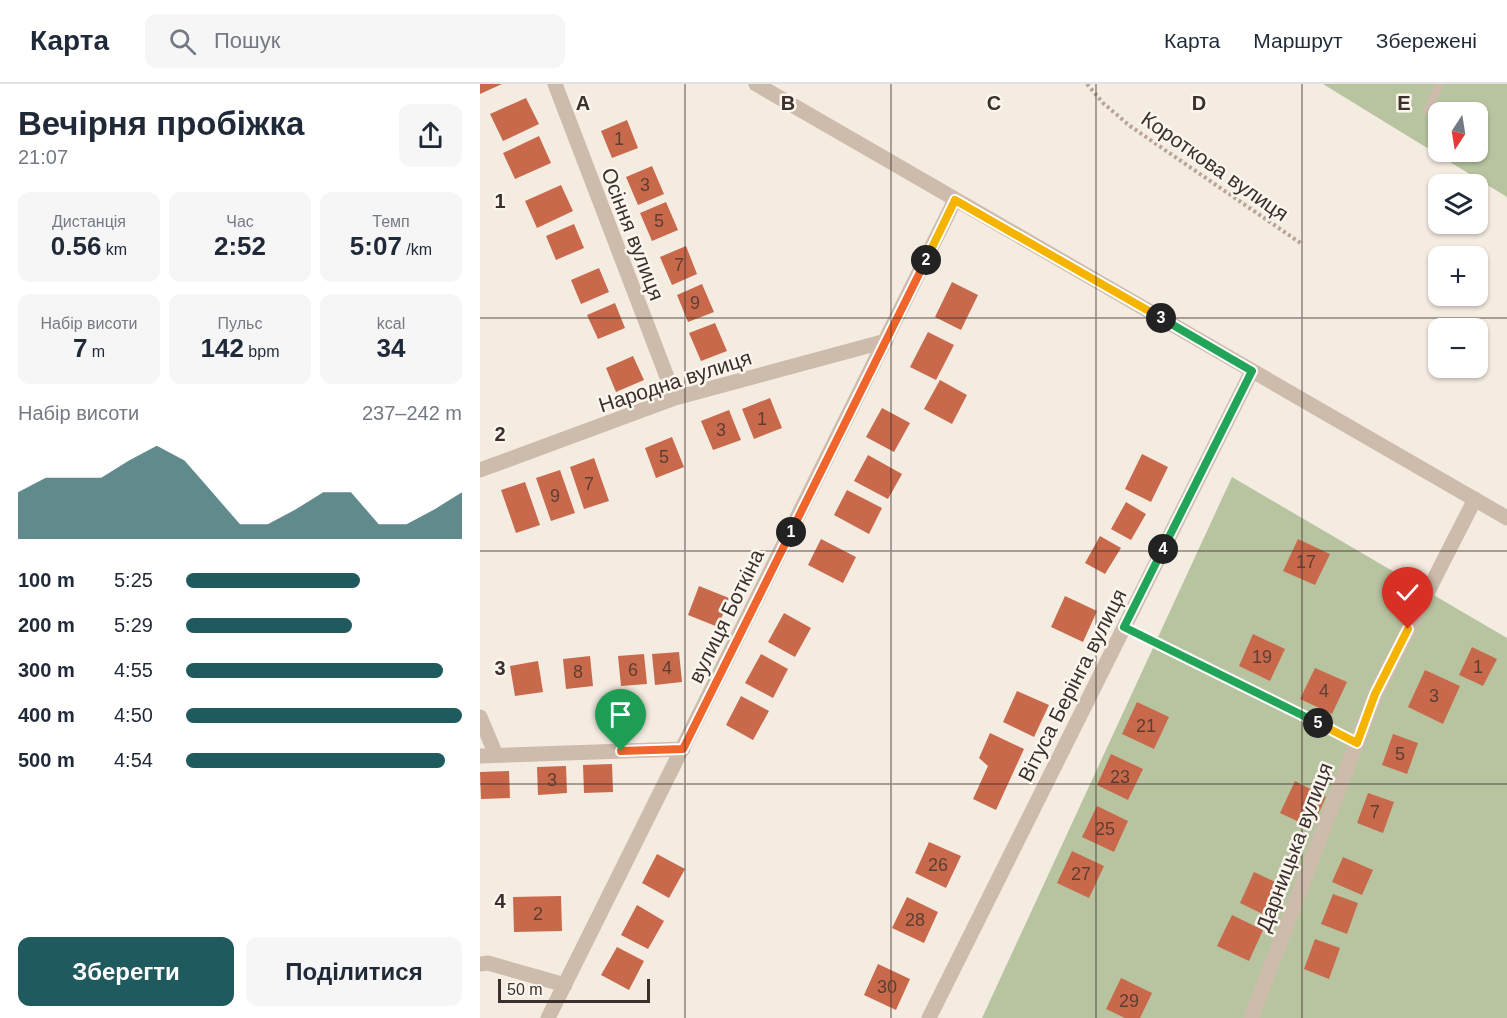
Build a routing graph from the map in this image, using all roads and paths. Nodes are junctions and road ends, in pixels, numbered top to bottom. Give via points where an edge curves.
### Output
1 (555, 84) edge
2 (756, 84) edge
3 (1087, 84) edge
4 (1439, 84) edge
5 (1431, 102) edge
6 (955, 200) junction
7 (1302, 244) dead end
8 (886, 341) junction
9 (1252, 371) junction
10 (675, 398) junction
11 (480, 470) edge
12 (1474, 499) junction
13 (1507, 518) edge
14 (1124, 627) junction
15 (480, 717) edge
16 (1357, 743) junction
17 (683, 749) junction
18 (496, 755) junction
19 (480, 756) edge
20 (480, 964) edge
21 (565, 985) junction
22 (548, 1018) edge
23 (929, 1018) edge
24 (1251, 1018) edge

1 - 10 street, Осіння вулиця
2 - 6 street
3 - 7 path, Короткова вулиця via 1130,126
4 - 5 lane
6 - 8 street, вулиця Боткіна
6 - 9 street
8 - 10 street, Народна вулиця
8 - 17 street, вулиця Боткіна
9 - 12 street
9 - 14 street, Вітуса Берінга вулиця
10 - 11 street, Народна вулиця
12 - 13 street
12 - 16 street, Дарницька вулиця via 1375,694
14 - 16 path
14 - 23 street, Вітуса Берінга вулиця
15 - 18 street
16 - 24 street, Дарницька вулиця
17 - 18 street
17 - 21 street, вулиця Боткіна
18 - 19 street
20 - 21 street
21 - 22 street, вулиця Боткіна

